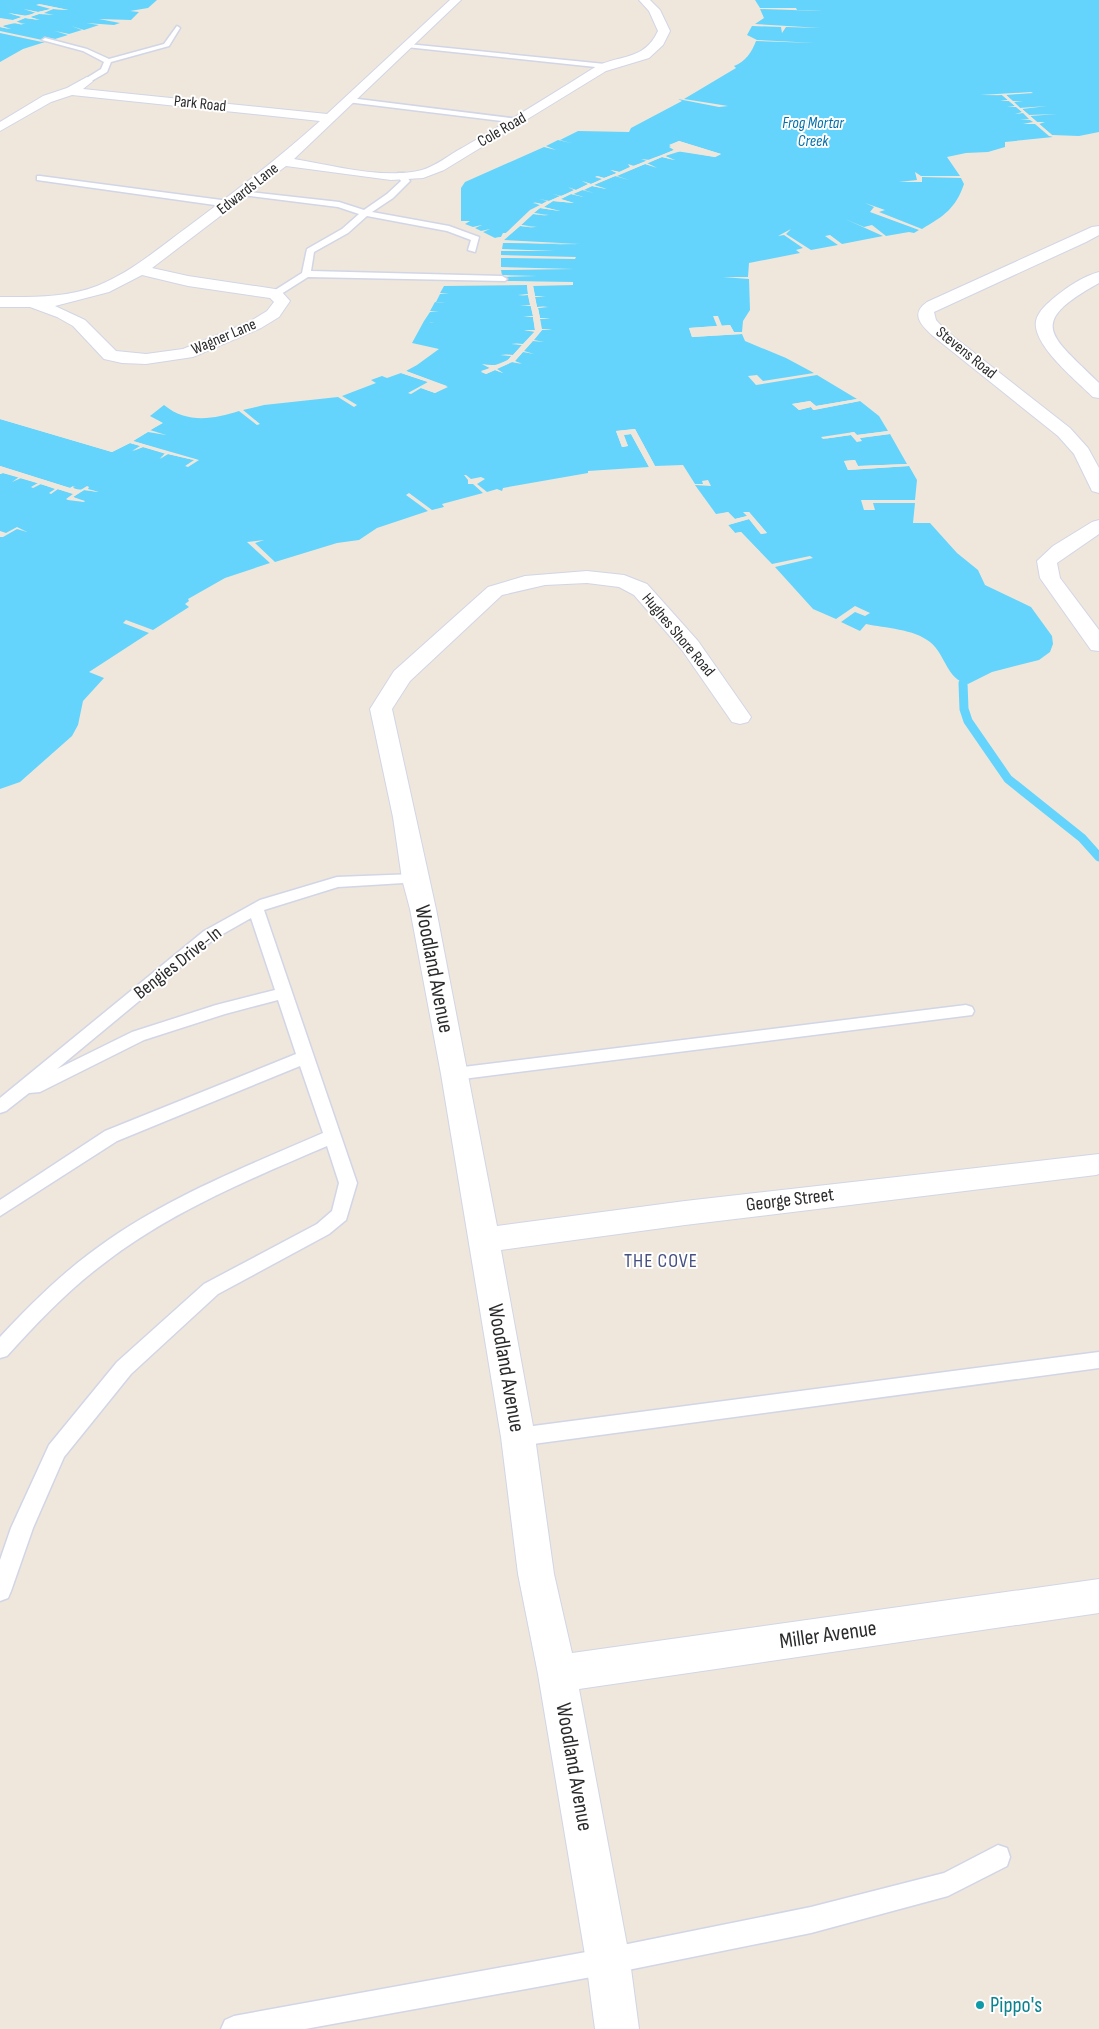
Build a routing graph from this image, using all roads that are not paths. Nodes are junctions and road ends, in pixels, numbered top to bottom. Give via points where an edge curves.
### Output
1 (456, 0) edge
2 (644, 0) edge
3 (178, 28) dead end
4 (45, 40) dead end
5 (408, 46) junction
6 (108, 62) junction
7 (605, 66) junction
8 (88, 81) joint
9 (71, 91) junction
10 (350, 100) junction
11 (330, 118) junction
12 (519, 121) junction
13 (0, 127) edge
14 (283, 162) junction
15 (401, 176) junction
16 (40, 178) dead end
17 (243, 193) junction
18 (229, 204) junction
19 (365, 213) junction
20 (1096, 232) edge
21 (472, 250) dead end
22 (140, 270) junction
23 (306, 274) junction
24 (1099, 277) edge
25 (502, 279) dead end
26 (275, 294) junction
27 (0, 302) edge
28 (30, 302) junction
29 (1098, 390) edge
30 (1099, 487) edge
31 (1099, 526) edge
32 (1099, 645) edge
33 (381, 709) joint
34 (740, 717) dead end
35 (415, 879) junction
36 (256, 909) junction
37 (284, 993) junction
38 (966, 1011) dead end
39 (306, 1057) junction
40 (455, 1074) junction
41 (3, 1105) edge
42 (333, 1136) junction
43 (1096, 1164) dead end
44 (0, 1209) edge
45 (484, 1240) junction
46 (0, 1350) edge
47 (1099, 1360) edge
48 (518, 1437) junction
49 (0, 1591) edge
50 (1099, 1596) edge
51 (557, 1674) junction
52 (998, 1857) dead end
53 (608, 1961) junction
54 (234, 2029) edge
55 (617, 2029) edge

1 - 5 street, Edwards Lane
2 - 7 street, Cole Road via 661,22 662,38 647,54
3 - 6 lane via 167,44
4 - 6 lane via 85,50
5 - 7 lane
5 - 10 street, Edwards Lane
6 - 8 lane via 104,70
7 - 12 street, Cole Road
8 - 9 street
9 - 11 street, Park Road
9 - 13 street via 47,99
10 - 11 street, Edwards Lane
10 - 12 lane
11 - 14 street, Edwards Lane
12 - 15 street, Cole Road via 425,173
14 - 15 street, Cole Road
14 - 17 street, Edwards Lane
15 - 19 lane via 406,181
16 - 18 lane
17 - 18 street, Edwards Lane
17 - 19 lane via 339,205
18 - 22 street, Edwards Lane
19 - 21 lane via 449,229 476,239
19 - 23 lane via 346,231 310,252
20 - 30 street, Stevens Road via 933,305 926,310 925,316 939,333 1064,432 1082,452
22 - 26 street, Wagner Lane
22 - 28 street, Edwards Lane via 90,293 49,302
23 - 25 lane
23 - 26 lane
24 - 29 street via 1058,300 1044,318 1046,340
26 - 28 street, Wagner Lane via 282,301 273,314 255,325 187,353 146,359 110,355 78,323
27 - 28 street, Edwards Lane
31 - 32 street via 1047,561 1050,578
33 - 34 street, Hughes Shore Road via 402,676 495,591 545,578 571,577 612,579 637,587 670,621 720,685
33 - 35 street, Woodland Avenue
35 - 36 lane, Bengies Drive-In via 336,882 265,903
35 - 40 street, Woodland Avenue
36 - 37 lane
36 - 41 lane, Bengies Drive-In via 209,935
37 - 39 lane
37 - 41 lane via 138,1036
38 - 40 lane
39 - 42 lane
39 - 44 lane via 111,1136
40 - 45 street, Woodland Avenue
42 - 46 lane via 209,1190 112,1247 40,1306
42 - 49 lane via 348,1183 340,1215 324,1229 210,1289 124,1368 56,1451 22,1528
43 - 45 street, George Street
45 - 48 street, Woodland Avenue
47 - 48 lane
48 - 51 street, Woodland Avenue via 536,1574
50 - 51 street, Miller Avenue
51 - 53 street, Woodland Avenue
52 - 53 lane via 948,1884 811,1920
53 - 54 lane
53 - 55 street, Woodland Avenue

